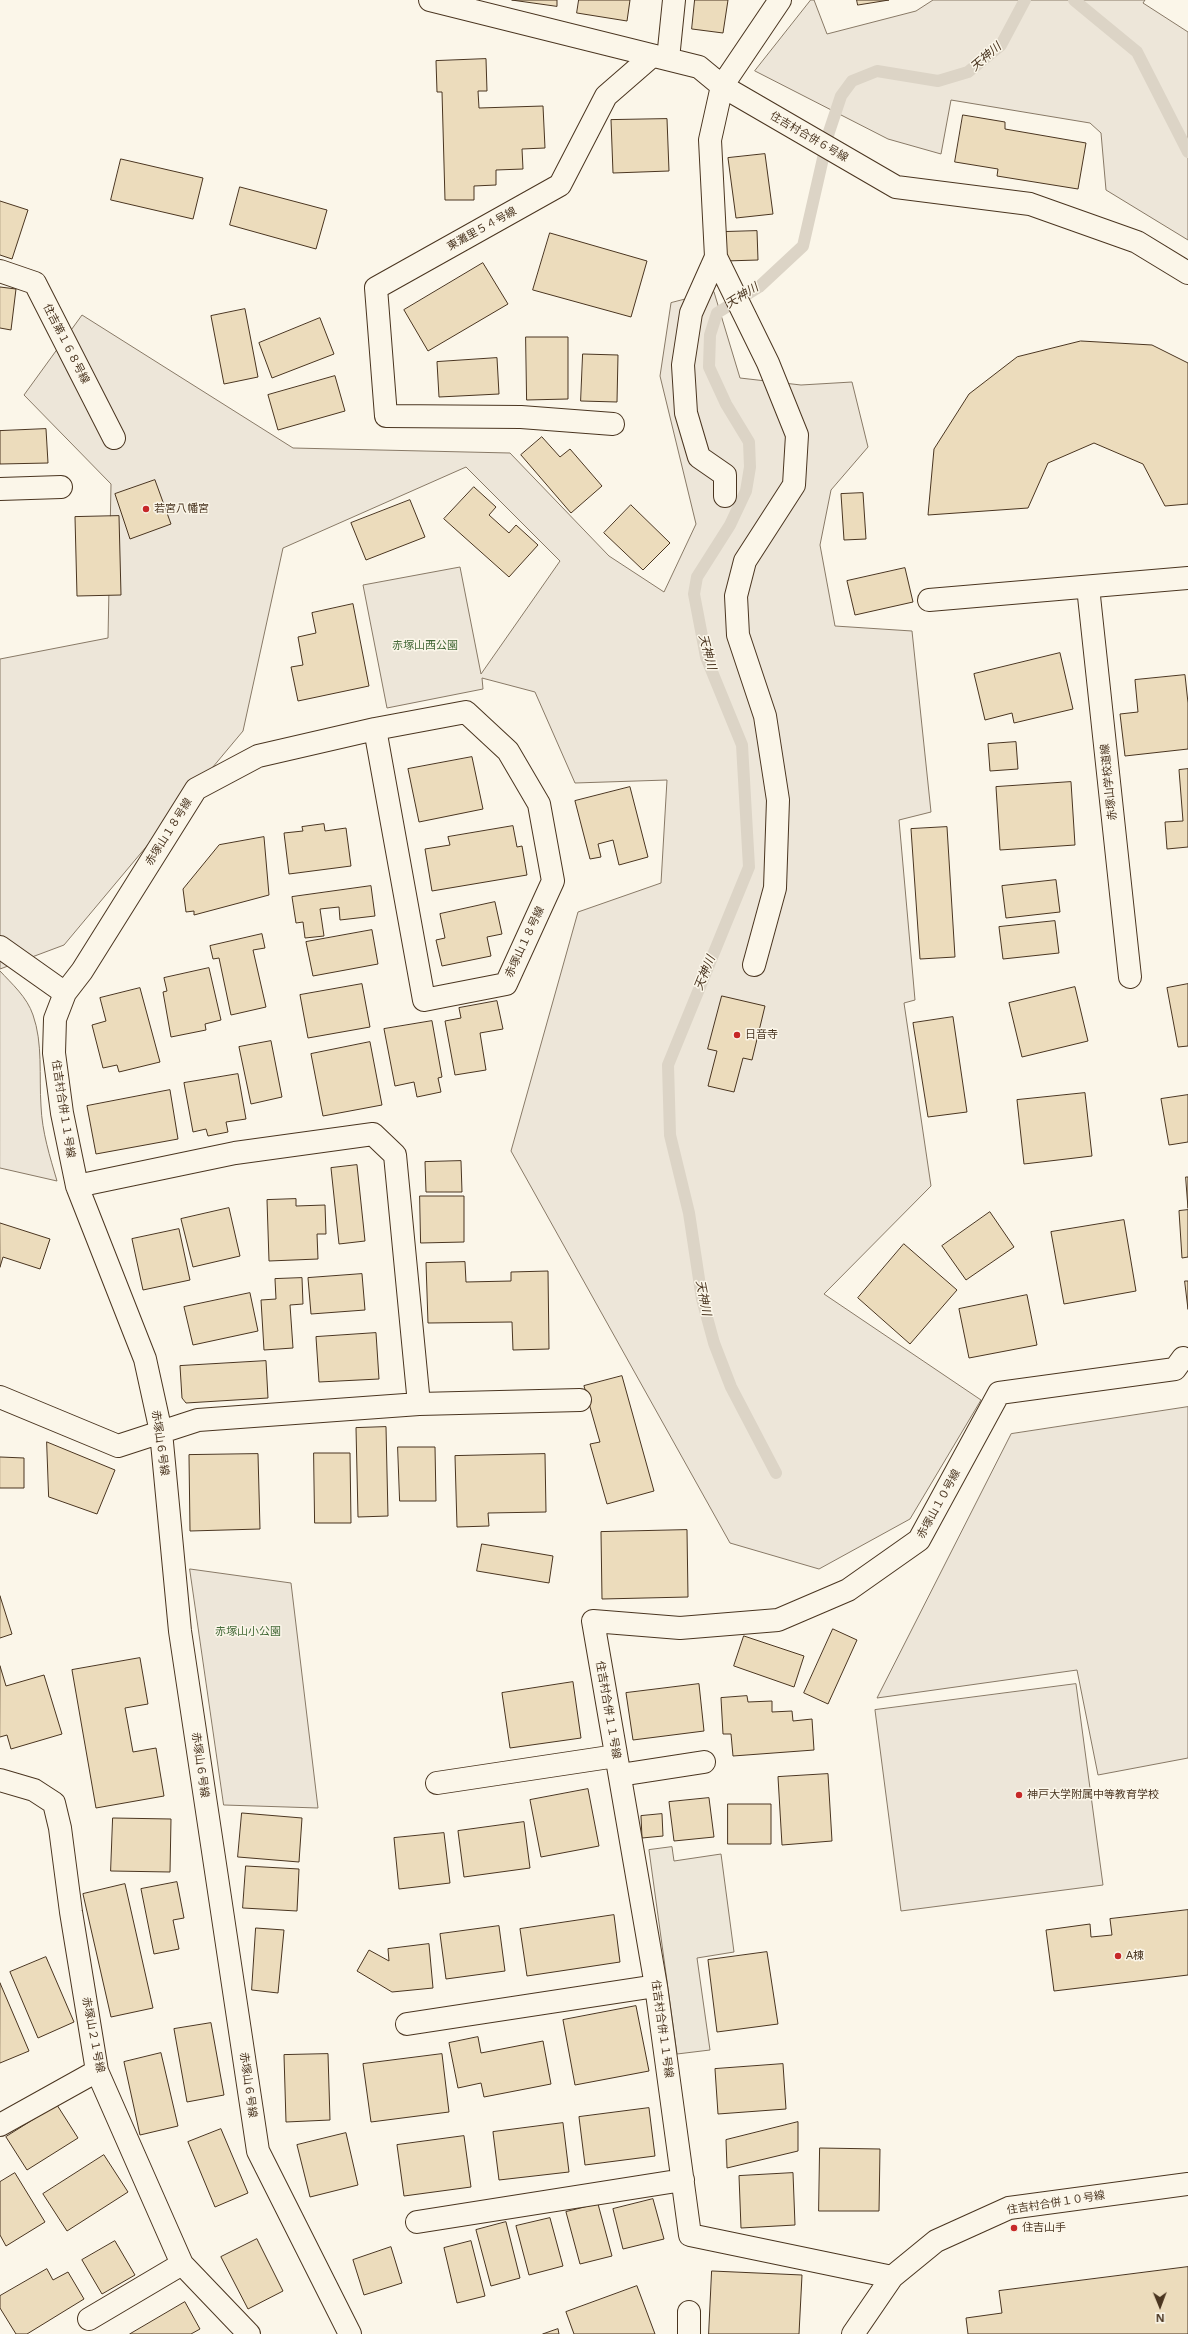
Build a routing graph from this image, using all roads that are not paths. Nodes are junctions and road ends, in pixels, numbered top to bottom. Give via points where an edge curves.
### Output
1 (430, 0) edge
2 (674, 0) edge
3 (780, 0) edge
4 (483, 7) edge
5 (660, 58) junction
6 (722, 86) junction
7 (716, 257) junction
8 (0, 271) edge
9 (1188, 273) edge
10 (613, 424) dead end
11 (114, 438) dead end
12 (61, 487) dead end
13 (0, 489) edge
14 (724, 496) dead end
15 (1188, 578) edge
16 (1088, 587) junction
17 (929, 600) dead end
18 (375, 729) junction
19 (0, 947) edge
20 (754, 965) dead end
21 (1130, 978) dead end
22 (65, 994) junction
23 (77, 1186) junction
24 (1183, 1358) dead end
25 (0, 1397) edge
26 (580, 1400) dead end
27 (419, 1404) junction
28 (161, 1432) junction
29 (593, 1621) joint
30 (704, 1762) dead end
31 (618, 1766) junction
32 (0, 1780) edge
33 (437, 1783) dead end
34 (656, 1986) junction
35 (407, 2024) dead end
36 (97, 2071) junction
37 (0, 2125) edge
38 (683, 2180) junction
39 (1188, 2184) edge
40 (417, 2222) dead end
41 (182, 2264) junction
42 (892, 2277) junction
43 (689, 2312) dead end
44 (89, 2319) dead end
45 (249, 2334) edge
46 (350, 2334) edge
47 (689, 2334) edge
48 (853, 2334) edge

1 - 4 street, 住吉村合併６号線
2 - 5 street
3 - 6 street
4 - 5 street, 住吉村合併６号線
5 - 6 street, 住吉村合併６号線 via 699,67
5 - 10 street, 東灘里５４号線 via 606,96 560,186 376,288 386,416 521,417
6 - 7 street via 710,140
6 - 9 street, 住吉村合併６号線 via 896,187 1030,204 1137,242
7 - 14 street via 690,313 683,366 686,413 699,457 725,475
7 - 20 street via 768,363 797,435 794,484 745,561 736,596 738,636 765,716 778,800 776,888
8 - 11 street, 住吉第１６８号線 via 35,283
12 - 13 street
15 - 16 street
16 - 17 street
16 - 21 street, 赤塚山学校道線
18 - 18 street, 赤塚山１８号線 via 466,712 508,752 539,804 553,881 506,984 424,1000
18 - 22 street, 赤塚山１８号線 via 258,756 196,789 86,965
19 - 22 street
22 - 23 street, 住吉村合併１１号線 via 55,1019 54,1053 62,1113
23 - 27 street via 235,1153 373,1134 395,1155
23 - 28 street, 赤塚山６号線 via 145,1359
24 - 29 street, 赤塚山１０号線 via 1175,1369 999,1393 919,1540 848,1590 778,1620 680,1628
25 - 28 street via 118,1446
26 - 27 street
27 - 28 street via 198,1420
28 - 46 street, 赤塚山６号線 via 180,1631 258,2151
29 - 31 street, 住吉村合併１１号線
30 - 31 street
31 - 33 street
31 - 34 street, 住吉村合併１１号線
32 - 36 street, 赤塚山２１号線 via 34,1790 54,1803
34 - 35 street
34 - 38 street, 住吉村合併１１号線
36 - 37 street
36 - 41 street, 赤塚山２１号線
38 - 40 street
38 - 42 street, 住吉村合併１１号線 via 690,2235
39 - 42 street, 住吉村合併１０号線 via 1009,2208 936,2241
41 - 44 street
41 - 45 street, 赤塚山２１号線
42 - 48 street, 住吉村合併１０号線
43 - 47 street

